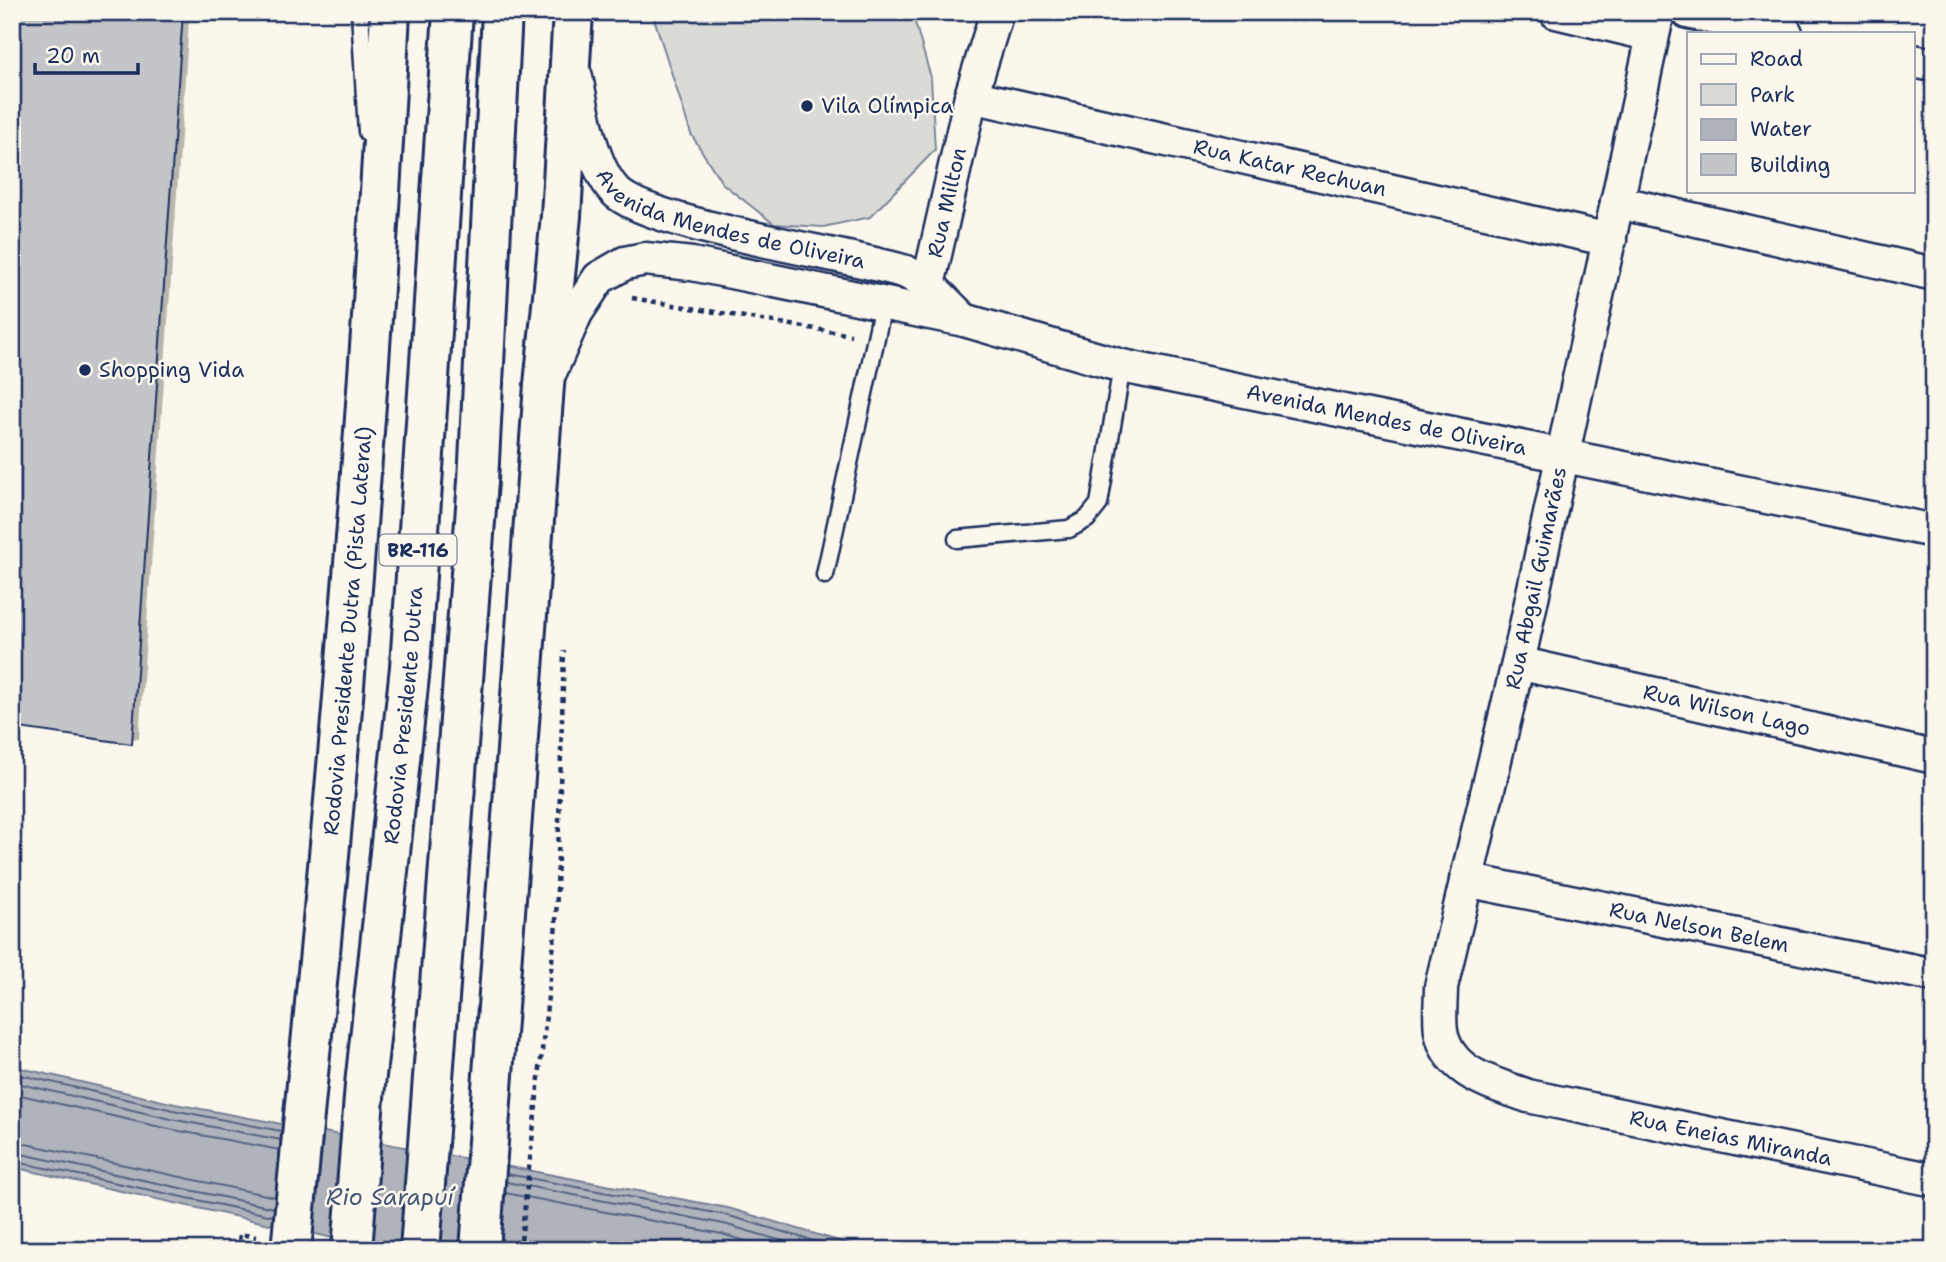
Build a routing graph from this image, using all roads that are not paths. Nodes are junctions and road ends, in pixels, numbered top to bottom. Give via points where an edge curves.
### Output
1 (360, 12) edge
2 (390, 12) edge
3 (453, 12) edge
4 (502, 12) edge
5 (573, 12) edge
6 (997, 12) edge
7 (1556, 12) edge
8 (1688, 12) edge
9 (1655, 24) edge
10 (1781, 32) edge
11 (571, 54) junction
12 (1914, 61) edge
13 (1934, 65) edge
14 (971, 96) junction
15 (1617, 202) junction
16 (1611, 240) junction
17 (374, 265) junction
18 (1934, 274) edge
19 (925, 298) junction
20 (883, 305) junction
21 (1122, 366) junction
22 (544, 384) junction
23 (1563, 456) junction
24 (1934, 531) edge
25 (957, 539) dead end
26 (825, 575) dead end
27 (1518, 663) junction
28 (1934, 757) edge
29 (1466, 880) junction
30 (1934, 975) edge
31 (1528, 1096) joint
32 (1934, 1180) edge
33 (291, 1250) edge
34 (352, 1250) edge
35 (420, 1250) edge
36 (480, 1250) edge

1 - 17 lane
2 - 17 highway, Rodovia Presidente Dutra (Pista Lateral) / BR-116
3 - 34 highway, Rodovia Presidente Dutra / BR-116 via 410,667
4 - 35 highway, BR-116 via 478,481
5 - 11 highway
6 - 14 street, Rua Milton
7 - 9 street
8 - 10 street
9 - 15 street, Rua Abgail Guimarães
11 - 19 street, Avenida Mendes de Oliveira via 593,150 615,191 633,204 679,219 886,265
11 - 22 highway
12 - 13 street
14 - 16 street, Rua Katar Rechuan
14 - 19 street, Rua Milton
15 - 16 street, Rua Abgail Guimarães
15 - 18 street
16 - 23 street, Rua Abgail Guimarães
17 - 33 highway, Rodovia Presidente Dutra (Pista Lateral) / BR-116, bridge via 365,450 340,757
19 - 20 street, Avenida Mendes de Oliveira
19 - 21 street, Avenida Mendes de Oliveira via 964,320
20 - 22 street, Avenida Mendes de Oliveira via 692,264 645,259 625,263 600,278 584,299
20 - 26 lane
21 - 23 street, Avenida Mendes de Oliveira
21 - 25 lane via 1099,504 1087,519 1069,529
22 - 36 highway
23 - 24 street, Avenida Mendes de Oliveira
23 - 27 street, Rua Abgail Guimarães
27 - 28 street, Rua Wilson Lago
27 - 29 street, Rua Abgail Guimarães
29 - 30 street, Rua Nelson Belem
29 - 31 street, Rua Abgail Guimarães via 1441,987 1441,1032 1453,1061 1476,1077
31 - 32 street, Rua Eneias Miranda

